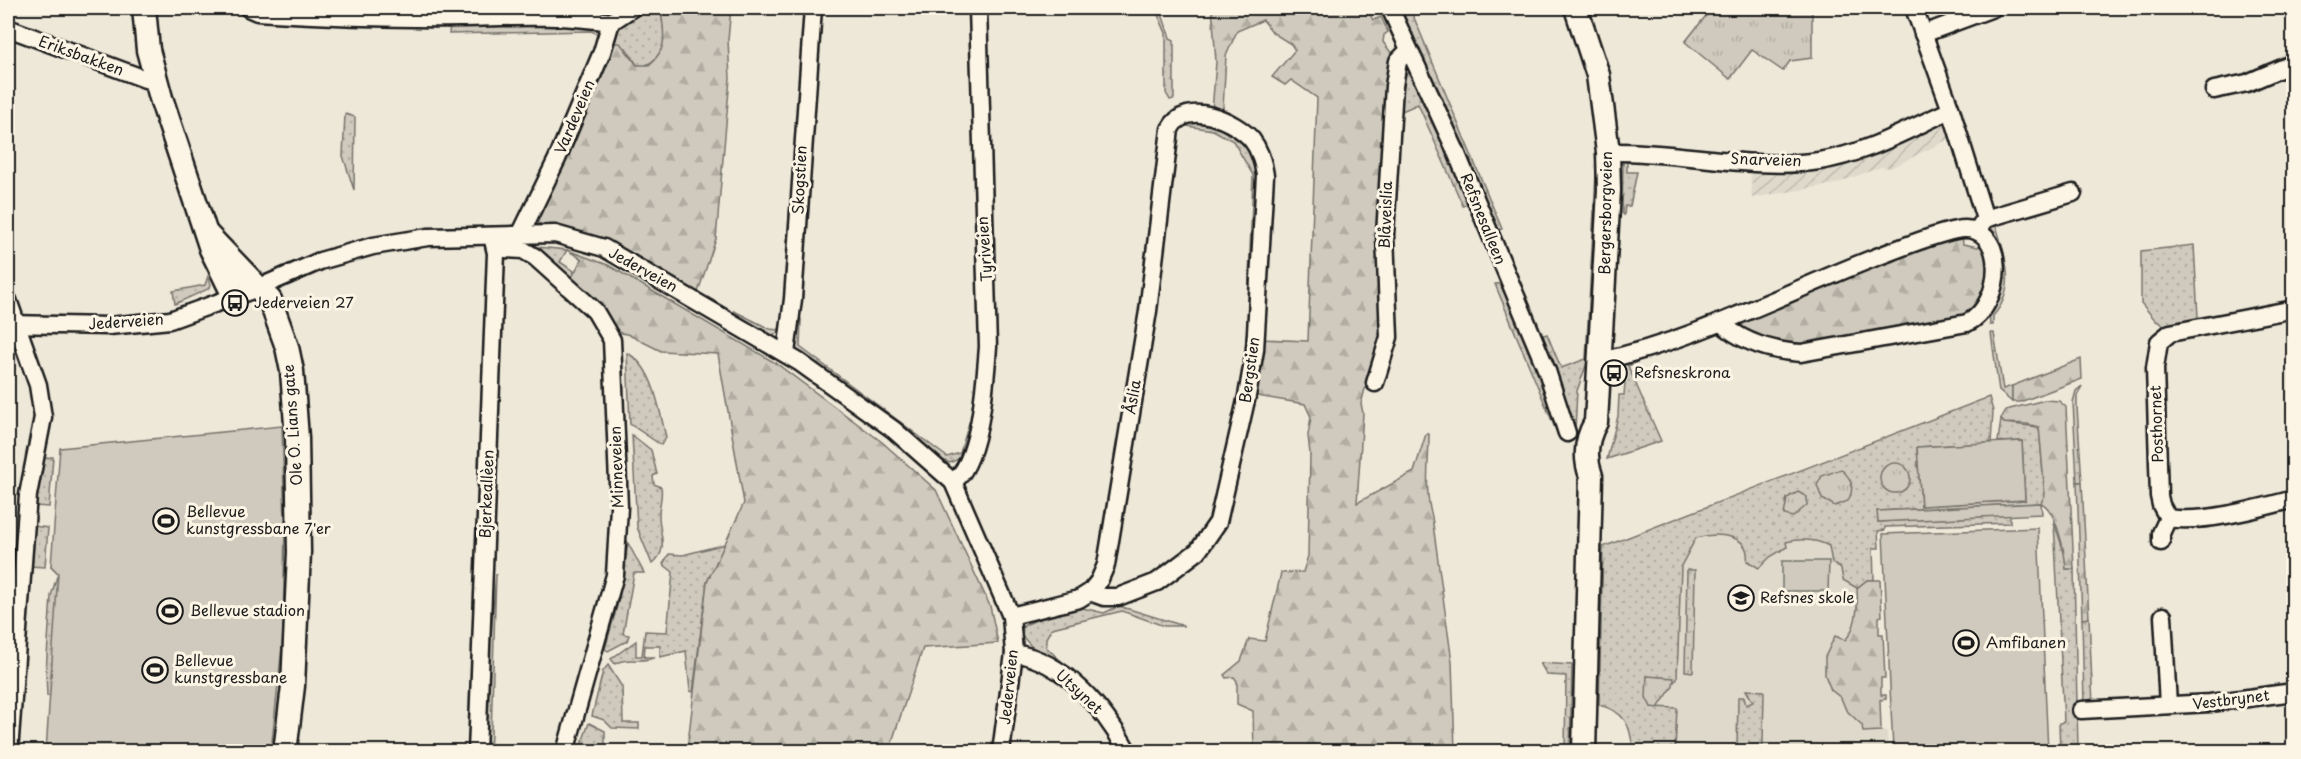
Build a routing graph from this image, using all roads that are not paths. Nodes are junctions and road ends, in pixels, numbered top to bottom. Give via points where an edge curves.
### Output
1 (144, 8) edge
2 (248, 8) edge
3 (632, 8) edge
4 (813, 8) edge
5 (978, 8) edge
6 (1390, 8) edge
7 (1576, 8) edge
8 (1914, 8) edge
9 (1993, 8) edge
10 (493, 12) edge
11 (611, 22) junction
12 (8, 28) edge
13 (1923, 34) junction
14 (1408, 50) junction
15 (2294, 63) edge
16 (156, 80) junction
17 (2214, 90) dead end
18 (1951, 110) junction
19 (1180, 118) joint
20 (1608, 152) junction
21 (2073, 193) dead end
22 (1982, 224) junction
23 (521, 233) junction
24 (207, 234) junction
25 (492, 236) junction
26 (258, 288) junction
27 (234, 296) junction
28 (8, 300) edge
29 (2294, 309) edge
30 (1720, 322) junction
31 (12, 325) edge
32 (786, 353) junction
33 (1600, 361) junction
34 (1375, 383) dead end
35 (1567, 433) dead end
36 (953, 482) junction
37 (2294, 500) edge
38 (2168, 518) junction
39 (2161, 542) dead end
40 (1090, 592) junction
41 (2163, 615) dead end
42 (1011, 616) junction
43 (1014, 653) junction
44 (2294, 692) edge
45 (2168, 705) junction
46 (2081, 710) dead end
47 (9, 752) edge
48 (285, 752) edge
49 (477, 752) edge
50 (565, 752) edge
51 (1001, 752) edge
52 (1128, 752) edge
53 (1584, 752) edge

1 - 16 street, Ole O. Lians gate
2 - 10 street via 257,12 331,17
3 - 11 street
4 - 32 street, Skogstien
5 - 36 street, Tyriveien via 988,347 974,441 964,473
6 - 14 street, Refsnesalleen
7 - 20 street, Bergersborgveien via 1598,75
8 - 13 street
9 - 13 street
10 - 11 street
11 - 23 street, Vardeveien via 557,159
12 - 16 street, Eriksbakken via 145,80
13 - 18 street
14 - 34 street, Blåveislia via 1398,61 1394,86 1385,235 1389,337
14 - 35 street, Refsnesalleen via 1454,147 1547,371
15 - 17 street via 2247,83
16 - 24 street, Ole O. Lians gate
18 - 20 street, Snarveien via 1890,139 1819,161 1780,164
18 - 22 street
19 - 40 street, Åslia via 1168,137 1148,311 1111,541 1100,581
19 - 40 street, Bergstien via 1200,114 1230,123 1252,141 1263,160 1258,314 1248,396 1224,504 1218,522 1198,551 1157,582 1129,594 1104,597
20 - 33 street, Bergersborgveien
21 - 22 street
22 - 30 street via 1936,235
22 - 30 street via 1991,246 1995,282 1980,316 1967,323 1801,353 1762,346
23 - 25 street, Jederveien
23 - 32 street, Jederveien via 571,237 604,248
24 - 26 street, Ole O. Lians gate
24 - 27 street, Ole O. Lians gate via 220,272
25 - 26 street, Jederveien via 438,236 373,246 320,261
25 - 49 street, Bjerkeallèen via 496,254
25 - 50 street, Minneveien via 505,249 523,250 535,257 595,311 612,340 619,507 617,554 611,590
26 - 27 street, Jederveien
26 - 48 street, Ole O. Lians gate via 270,300 287,347 297,438 298,597
27 - 31 street, Jederveien via 153,323
28 - 31 street
29 - 38 street, Posthornet via 2183,329 2169,333 2159,342 2155,368 2159,496
30 - 33 street
31 - 47 street via 38,385 43,417 28,495
32 - 36 street, Jederveien via 894,430
33 - 53 street, Bergersborgveien via 1598,463 1591,476
36 - 42 street, Jederveien
37 - 38 street via 2236,512
38 - 39 street
40 - 42 street via 1078,599
41 - 45 street
42 - 43 street, Jederveien
43 - 51 street, Jederveien
43 - 52 street, Utsynet via 1040,659 1078,688 1109,720
44 - 45 street, Vestbrynet
45 - 46 street, Vestbrynet

